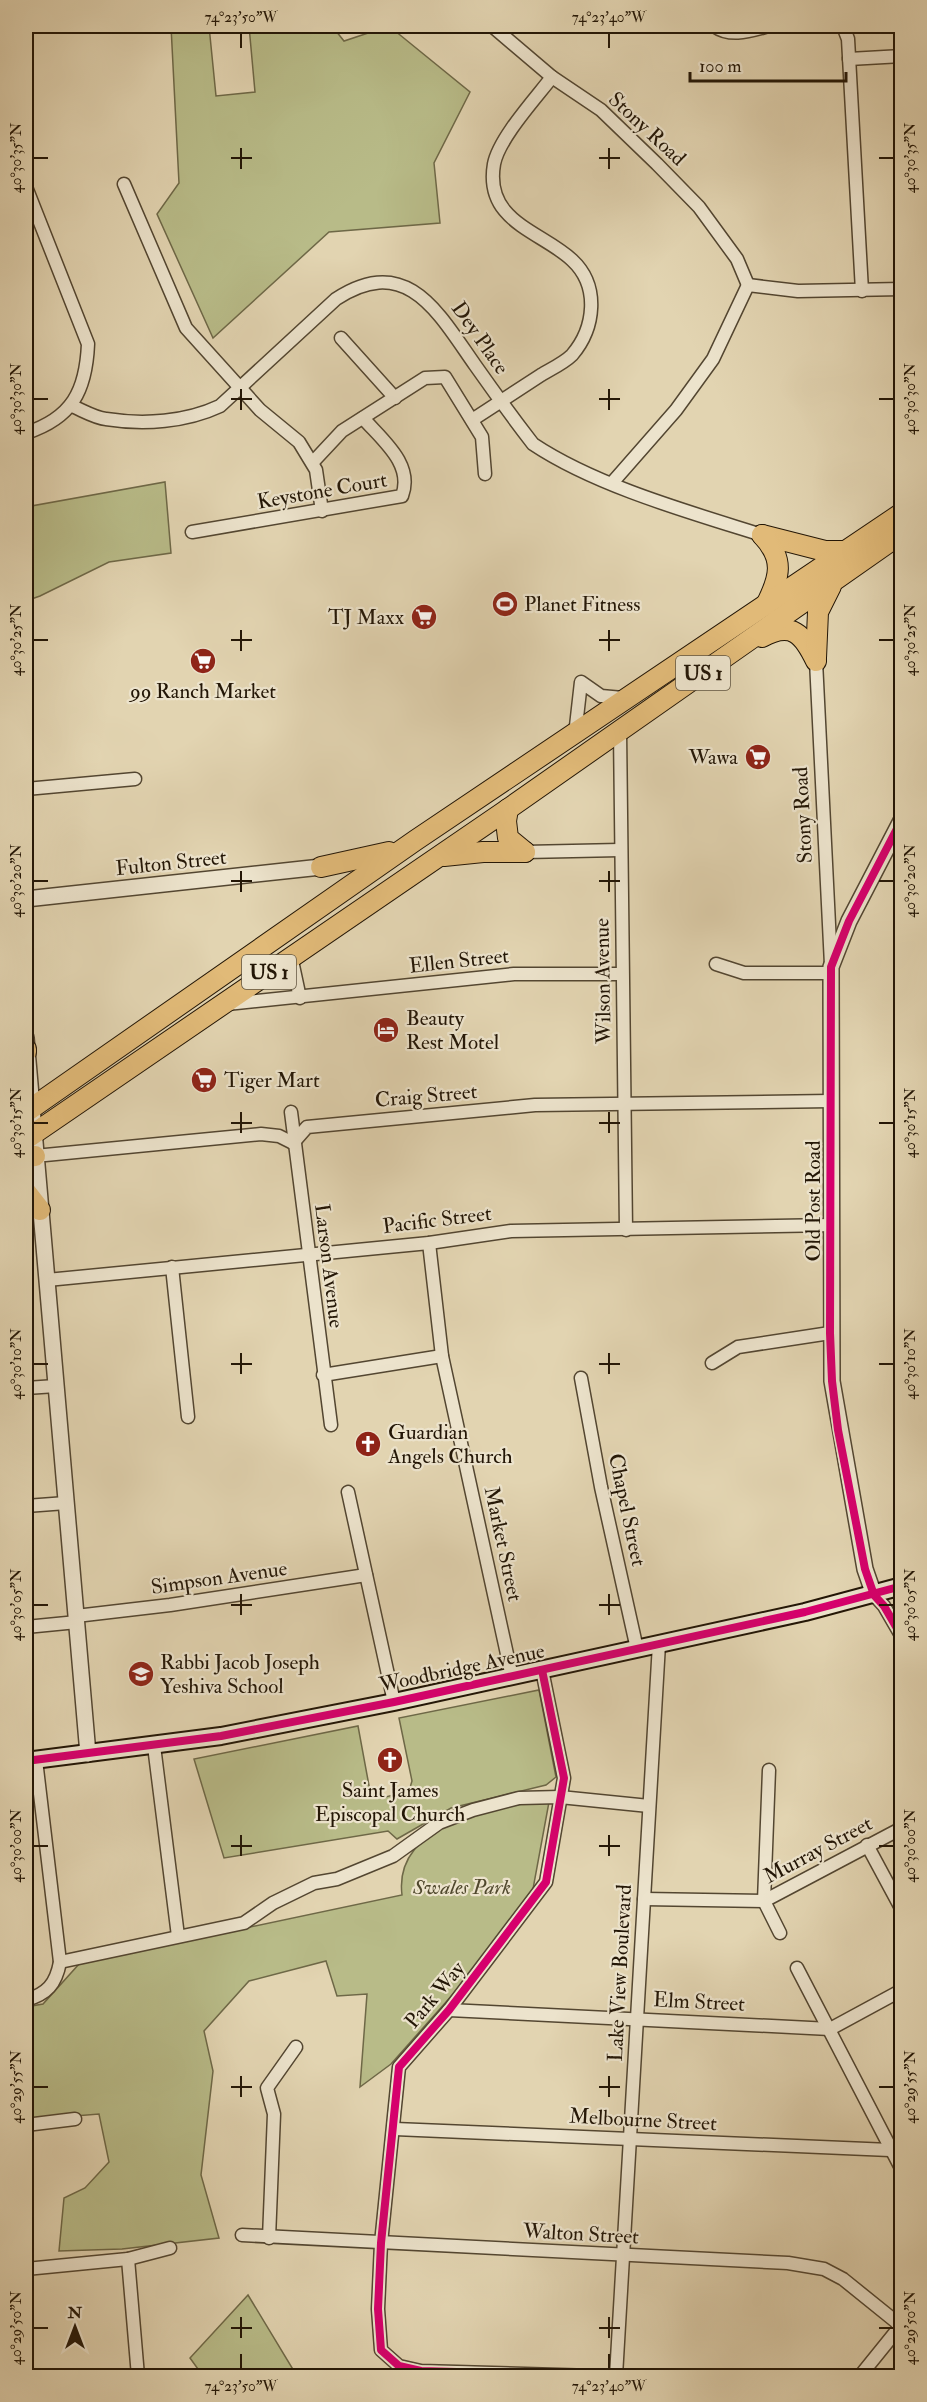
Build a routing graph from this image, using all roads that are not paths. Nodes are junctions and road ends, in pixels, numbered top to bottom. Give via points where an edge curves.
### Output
1 (492, 26) edge
2 (714, 26) edge
3 (769, 26) edge
4 (843, 26) edge
5 (902, 56) edge
6 (849, 59) junction
7 (552, 77) junction
8 (124, 184) dead end
9 (26, 187) edge
10 (748, 285) junction
11 (902, 289) edge
12 (862, 291) junction
13 (341, 338) dead end
14 (241, 387) junction
15 (395, 398) junction
16 (501, 402) junction
17 (72, 406) junction
18 (363, 418) junction
19 (472, 420) junction
20 (26, 433) edge
21 (313, 462) junction
22 (485, 474) dead end
23 (612, 483) junction
24 (322, 511) junction
25 (902, 513) edge
26 (192, 532) dead end
27 (902, 533) edge
28 (762, 535) junction
29 (848, 551) junction
30 (833, 582) junction
31 (766, 605) junction
32 (726, 657) junction
33 (816, 661) junction
34 (631, 696) junction
35 (620, 731) junction
36 (571, 736) junction
37 (135, 779) dead end
38 (26, 789) edge
39 (508, 809) junction
40 (900, 825) edge
41 (416, 840) junction
42 (620, 850) junction
43 (525, 852) junction
44 (321, 867) junction
45 (408, 877) junction
46 (336, 897) junction
47 (26, 899) edge
48 (291, 956) junction
49 (716, 964) dead end
50 (831, 970) junction
51 (622, 974) junction
52 (300, 998) junction
53 (223, 1004) junction
54 (26, 1038) edge
55 (26, 1051) edge
56 (831, 1101) junction
57 (624, 1105) junction
58 (29, 1110) edge
59 (291, 1112) dead end
60 (30, 1136) edge
61 (293, 1143) junction
62 (30, 1157) edge
63 (26, 1192) edge
64 (40, 1210) junction
65 (832, 1225) junction
66 (626, 1230) junction
67 (429, 1243) junction
68 (307, 1253) junction
69 (172, 1266) junction
70 (47, 1280) junction
71 (830, 1333) junction
72 (442, 1356) junction
73 (712, 1363) dead end
74 (323, 1375) junction
75 (581, 1378) dead end
76 (56, 1386) junction
77 (26, 1388) edge
78 (188, 1417) dead end
79 (331, 1425) dead end
80 (348, 1492) dead end
81 (66, 1503) junction
82 (26, 1506) edge
83 (366, 1575) junction
84 (902, 1586) edge
85 (874, 1594) junction
86 (76, 1619) junction
87 (26, 1627) edge
88 (902, 1636) edge
89 (659, 1644) junction
90 (637, 1649) junction
91 (542, 1670) junction
92 (512, 1677) junction
93 (394, 1702) junction
94 (154, 1746) junction
95 (88, 1754) junction
96 (31, 1760) edge
97 (769, 1770) dead end
98 (560, 1797) junction
99 (649, 1806) junction
100 (902, 1828) edge
101 (867, 1845) junction
102 (644, 1899) junction
103 (764, 1901) junction
104 (902, 1910) edge
105 (780, 1933) dead end
106 (178, 1936) junction
107 (60, 1962) junction
108 (797, 1968) dead end
109 (902, 1990) edge
110 (26, 2000) edge
111 (449, 2010) junction
112 (638, 2018) junction
113 (830, 2029) junction
114 (296, 2047) dead end
115 (75, 2119) dead end
116 (26, 2125) edge
117 (394, 2128) junction
118 (629, 2139) junction
119 (890, 2150) junction
120 (902, 2170) edge
121 (242, 2235) dead end
122 (269, 2238) junction
123 (381, 2243) junction
124 (170, 2248) dead end
125 (622, 2255) junction
126 (128, 2259) junction
127 (26, 2269) edge
128 (901, 2325) edge
129 (138, 2376) edge
130 (594, 2376) edge
131 (616, 2376) edge
132 (860, 2376) edge

1 - 7 street, Stony Road
2 - 3 street via 734,34
4 - 6 street
5 - 6 street
6 - 12 street
7 - 10 street, Stony Road via 601,110 699,207 737,259
7 - 16 street via 503,143 494,163 495,186 514,223 572,259 591,296 592,315 586,336 570,357
8 - 14 street via 186,328
9 - 17 street via 88,344 87,368
10 - 12 street via 798,291
10 - 23 street via 713,359 676,410
11 - 12 street
13 - 15 street
14 - 16 street, Dey Place via 336,299 356,285 385,281 405,286 434,306
14 - 17 street, Dey Place via 220,406 199,416 172,420 104,419
14 - 21 street via 260,410 298,442
15 - 18 street
15 - 19 street via 425,378 444,376
16 - 19 street
16 - 23 street, Dey Place via 533,444 582,473
17 - 20 street via 45,426
18 - 21 street via 342,431
18 - 24 street, Keystone Court via 397,457 406,478 403,493 399,498
19 - 22 street via 482,437
21 - 24 street
23 - 28 street, Dey Place
24 - 26 street, Keystone Court
25 - 29 highway, US 1
27 - 30 highway, US 1
28 - 29 highway via 825,551
28 - 31 highway via 773,547 779,566
29 - 31 highway, US 1
30 - 32 highway, US 1
30 - 33 highway via 818,612
31 - 34 highway, US 1
32 - 33 highway via 781,630 805,639
32 - 35 highway, US 1
33 - 50 street, Stony Road
34 - 36 highway, US 1
34 - 36 street via 607,698 581,682 576,726
35 - 39 highway, US 1
35 - 42 street, Wilson Avenue
36 - 41 highway, US 1
37 - 38 street
39 - 43 highway via 508,838
39 - 45 highway, US 1
40 - 50 street, Old Post Road via 849,921
41 - 44 highway via 381,855
41 - 46 highway, US 1
42 - 43 street
42 - 51 street, Wilson Avenue
43 - 45 highway via 446,855
44 - 46 highway via 332,869 339,877
44 - 47 street, Fulton Street
45 - 48 highway, US 1
46 - 58 highway, US 1
48 - 52 street
48 - 53 highway, US 1
49 - 50 street via 744,973
50 - 56 street, Old Post Road
51 - 52 street, Ellen Street via 514,974
51 - 57 street, Wilson Avenue
52 - 53 street, Ellen Street
53 - 60 highway, US 1
54 - 55 street
55 - 58 street
56 - 57 street, Craig Street
56 - 65 street, Old Post Road
57 - 61 street, Craig Street via 535,1105 307,1127
57 - 66 street, Wilson Avenue
58 - 60 street
59 - 61 street, Larson Avenue
60 - 62 street
61 - 62 street via 261,1134
61 - 68 street, Larson Avenue
62 - 64 street
63 - 64 highway
64 - 70 street
65 - 66 street, Pacific Street
65 - 71 street, Old Post Road
66 - 67 street, Pacific Street via 511,1231
67 - 68 street, Pacific Street
67 - 72 street, Market Street
68 - 69 street, Pacific Street
68 - 74 street, Larson Avenue
69 - 70 street, Pacific Street
69 - 78 street
70 - 76 street
71 - 73 street via 738,1347
71 - 85 street, Old Post Road via 838,1430 865,1569
72 - 74 street
72 - 92 street, Market Street
74 - 79 street, Larson Avenue
75 - 90 street, Chapel Street
76 - 77 street
76 - 81 street
80 - 83 street
81 - 82 street
81 - 86 street
83 - 86 street, Simpson Avenue
83 - 93 street
84 - 85 main road, Woodbridge Avenue
85 - 88 street
85 - 89 main road, Woodbridge Avenue
86 - 87 street, Simpson Avenue
86 - 95 street
89 - 90 main road, Woodbridge Avenue
89 - 99 street, Lake View Boulevard
90 - 91 main road, Woodbridge Avenue
91 - 92 main road, Woodbridge Avenue
91 - 98 street, Park Way via 564,1778
92 - 93 main road, Woodbridge Avenue
93 - 94 main road, Woodbridge Avenue
94 - 95 main road, Woodbridge Avenue
94 - 106 street
95 - 96 main road, Woodbridge Avenue
96 - 107 street
97 - 103 street
98 - 99 street
98 - 106 street via 519,1798 440,1822 393,1856 337,1879 314,1883 244,1923
98 - 111 street, Park Way via 546,1882
99 - 102 street, Lake View Boulevard
100 - 101 street, Murray Street
101 - 103 street, Murray Street
101 - 104 street
102 - 103 street, Murray Street
102 - 112 street, Lake View Boulevard
103 - 105 street
106 - 107 street
107 - 110 street via 54,1984
108 - 113 street via 816,2010
109 - 113 street
111 - 112 street, Elm Street
111 - 117 street, Park Way via 399,2067
112 - 113 street, Elm Street
112 - 118 street, Lake View Boulevard
113 - 119 street
114 - 122 street via 267,2088 274,2114
115 - 116 street
117 - 118 street, Melbourne Street
117 - 123 street, Park Way
118 - 119 street, Melbourne Street
118 - 125 street, Lake View Boulevard
119 - 120 street
121 - 122 street, Walton Street
122 - 123 street, Walton Street
123 - 125 street, Walton Street
123 - 130 street, Park Way via 381,2350 399,2366 421,2371
124 - 126 street
125 - 128 street, Walton Street via 788,2263 824,2269 843,2279
125 - 131 street, Lake View Boulevard
126 - 127 street
126 - 129 street
128 - 132 street

